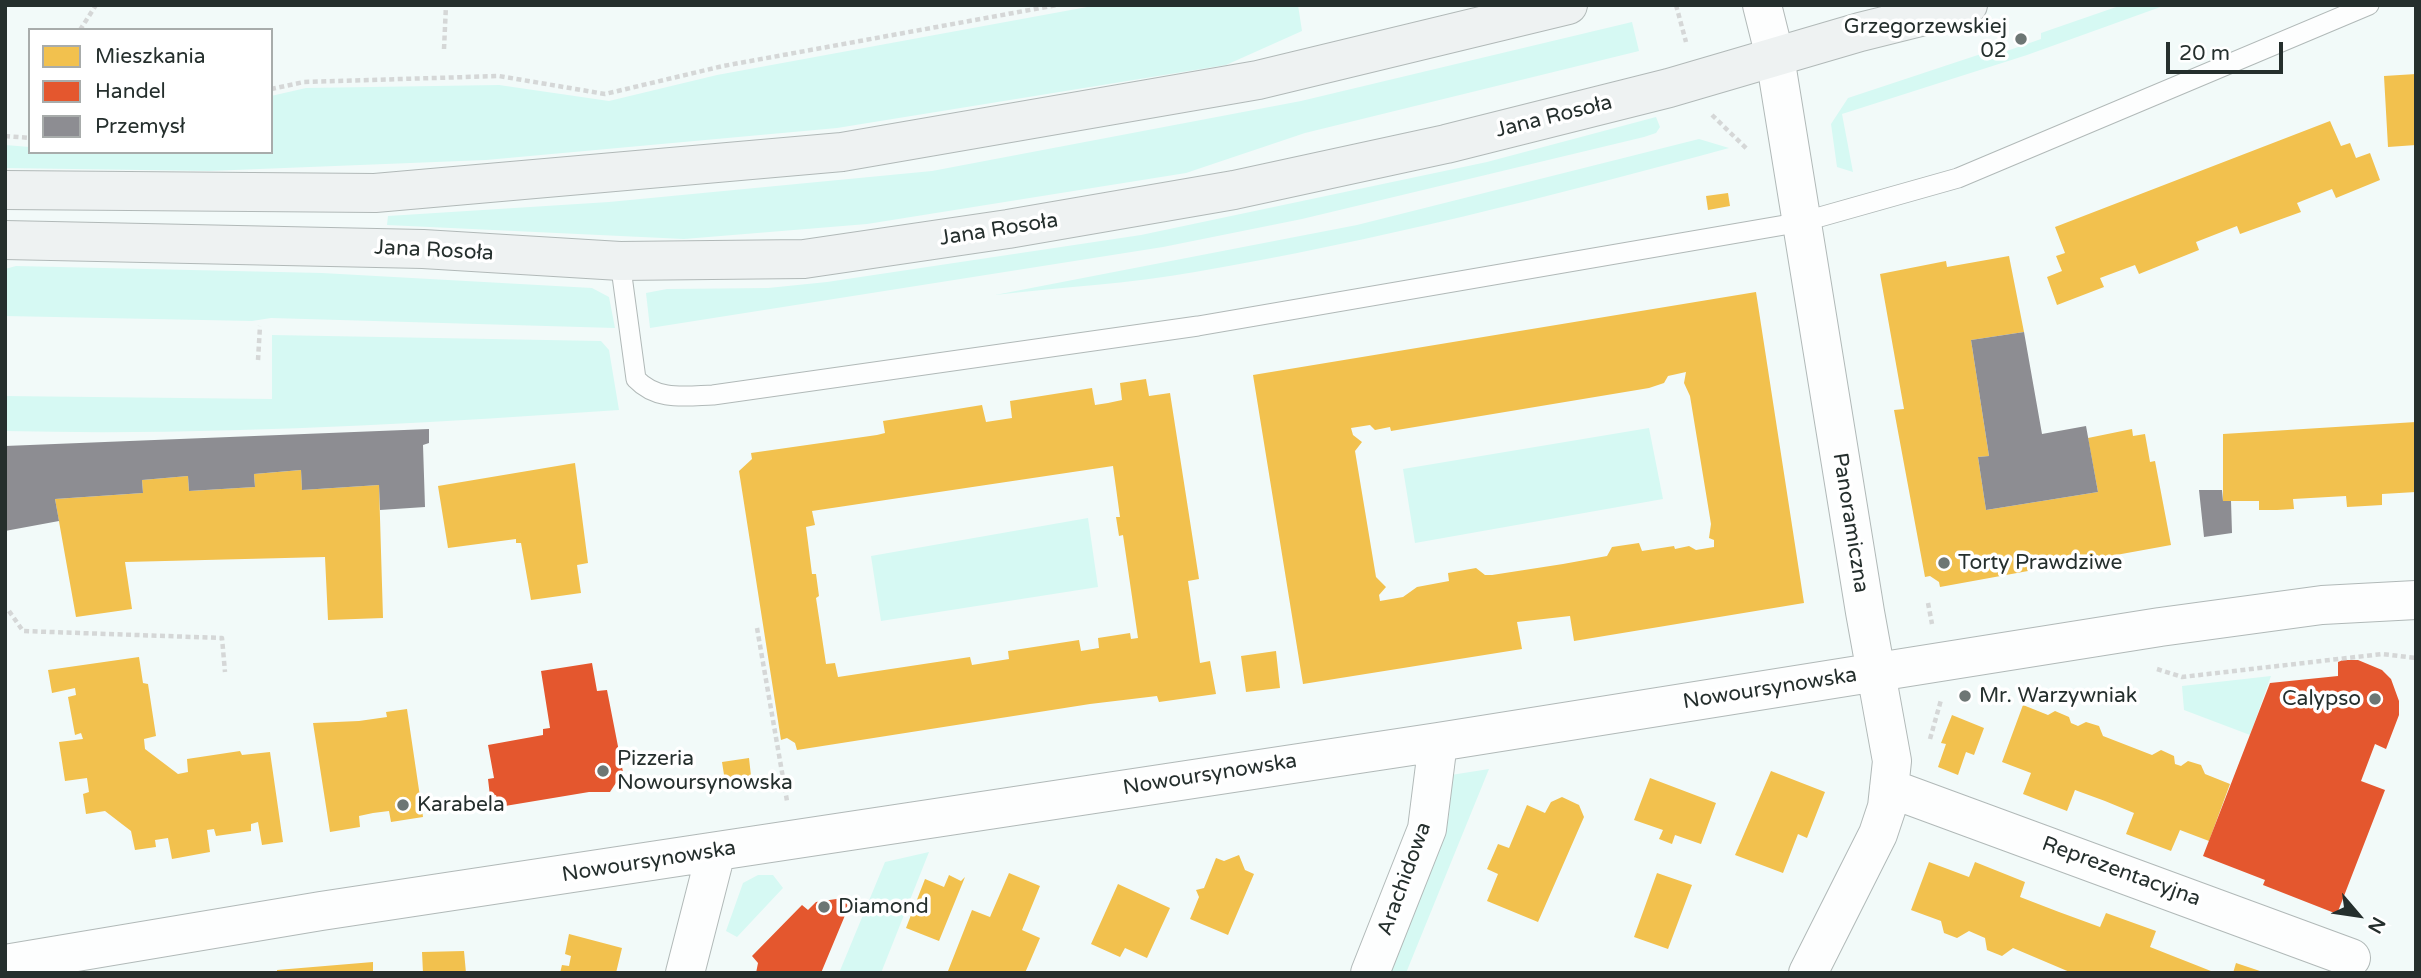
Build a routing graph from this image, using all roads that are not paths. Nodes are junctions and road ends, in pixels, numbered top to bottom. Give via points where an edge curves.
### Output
1 (1568, 5) edge
2 (1762, 5) edge
3 (1968, 5) edge
4 (2369, 5) edge
5 (1775, 57) junction
6 (5, 190) edge
7 (1802, 222) junction
8 (5, 240) edge
9 (620, 261) junction
10 (2416, 600) edge
11 (1877, 672) junction
12 (1438, 742) junction
13 (1889, 788) junction
14 (716, 852) junction
15 (2351, 958) dead end
16 (5, 964) edge
17 (685, 973) edge
18 (1370, 973) edge
19 (1808, 973) edge

1 - 6 main road via 1258,80 842,152 375,192
2 - 5 street, Panoramiczna
3 - 5 main road, Jana Rosoła
4 - 7 lane via 1958,178
5 - 7 street, Panoramiczna
5 - 9 main road, Jana Rosoła via 1446,144 1207,194 804,259
7 - 9 lane via 1198,326 713,395 663,396 636,379
7 - 11 street, Panoramiczna
8 - 9 main road, Jana Rosoła via 423,249
10 - 11 street, Nowoursynowska via 2309,607
11 - 12 street, Nowoursynowska
11 - 13 street, Panoramiczna via 1892,761
12 - 14 street, Nowoursynowska
12 - 18 street, Arachidowa via 1427,829
13 - 15 street, Reprezentacyjna
13 - 19 street, Panoramiczna via 1878,834
14 - 16 street, Nowoursynowska
14 - 17 street

